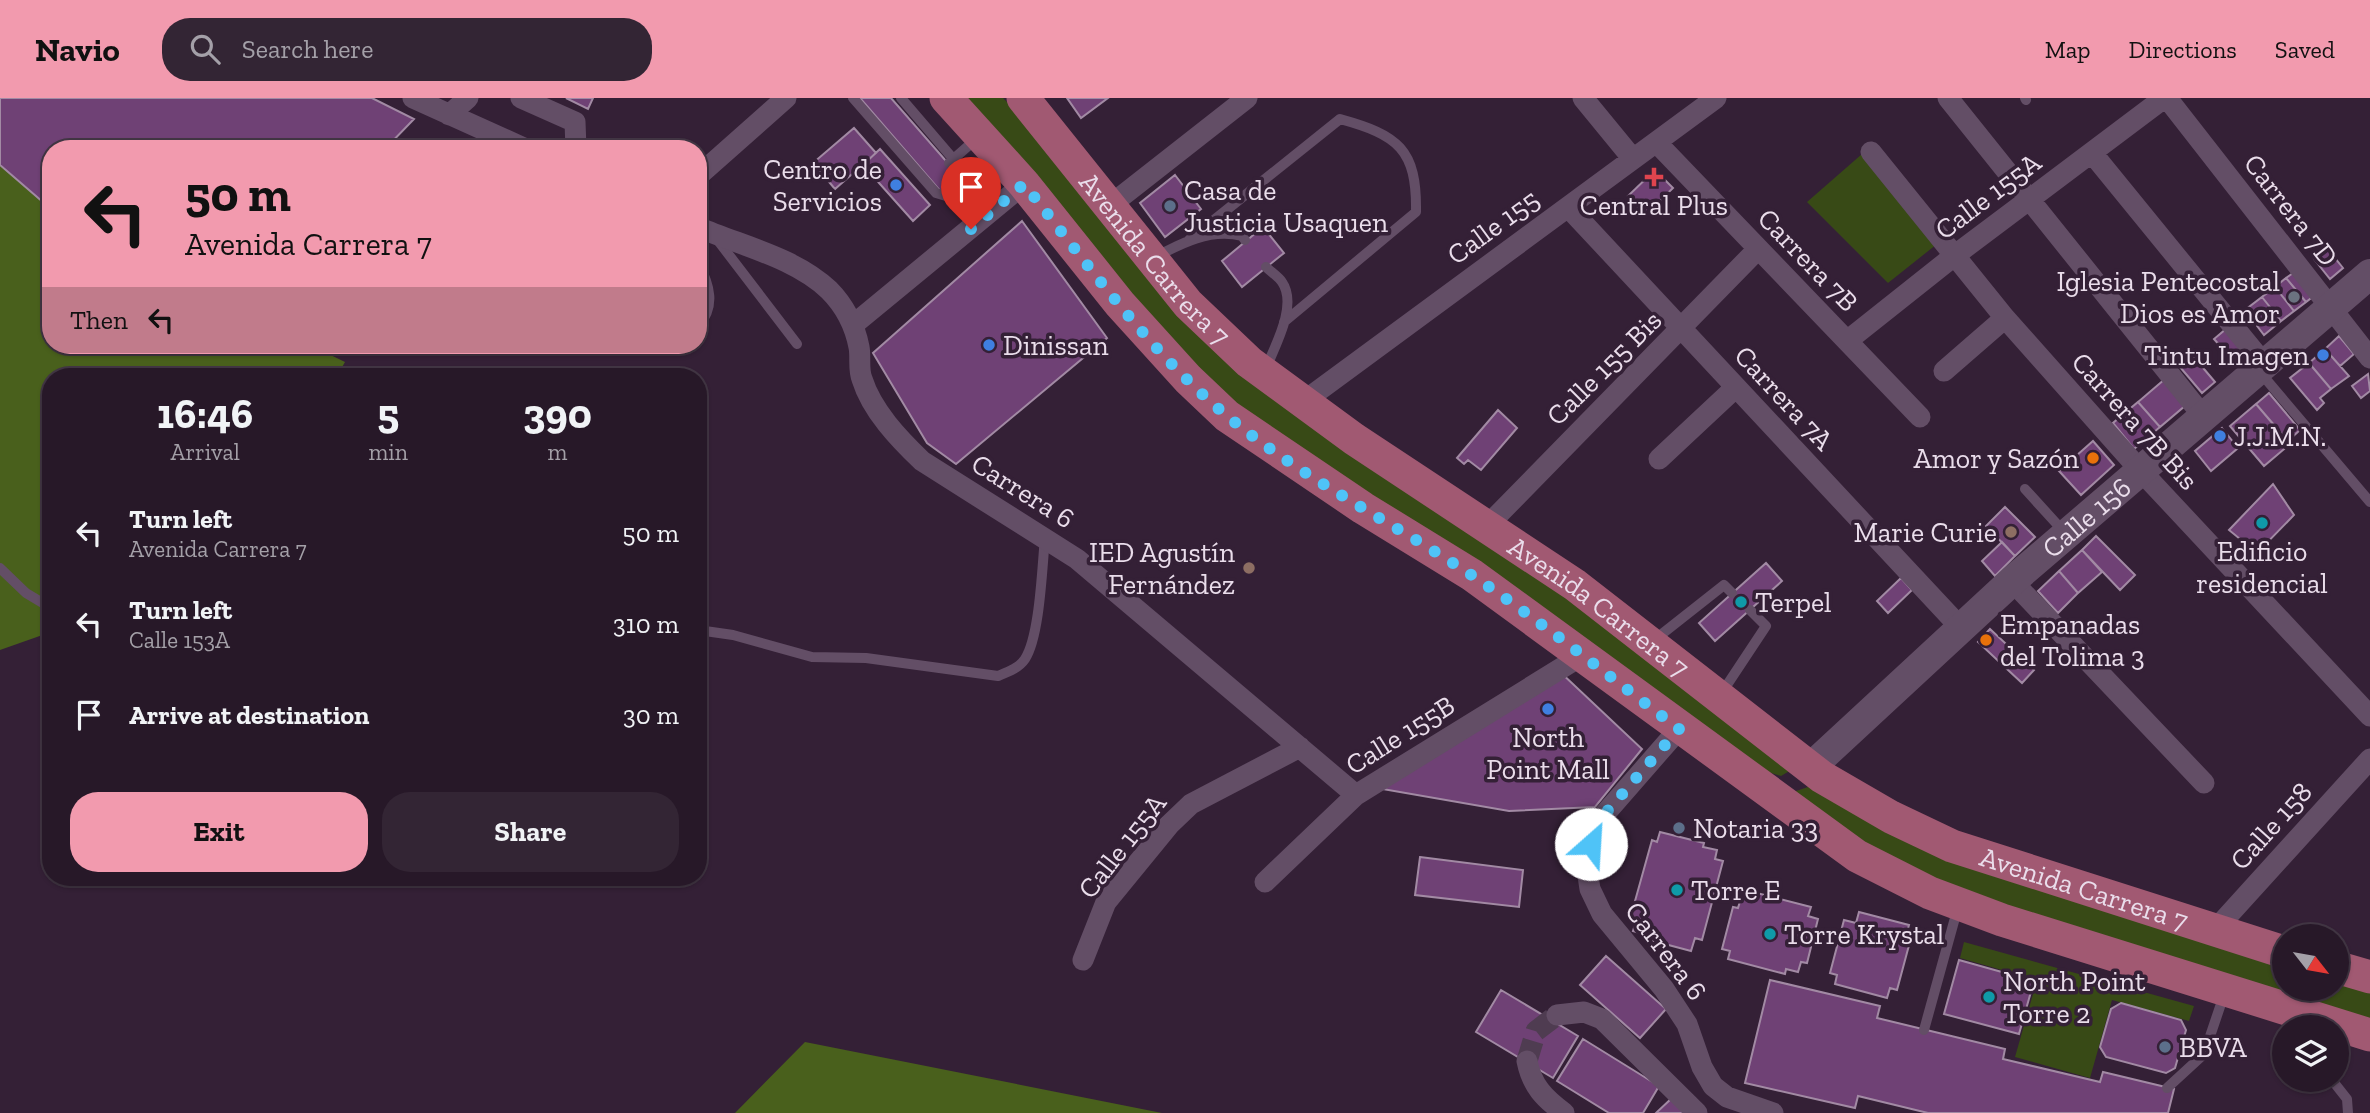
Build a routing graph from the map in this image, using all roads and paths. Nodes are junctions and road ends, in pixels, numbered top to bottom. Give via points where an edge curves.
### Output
1 (413, 98) edge
2 (468, 98) edge
3 (521, 98) edge
4 (786, 98) edge
5 (853, 98) edge
6 (901, 98) edge
7 (946, 98) edge
8 (1023, 98) edge
9 (1247, 98) edge
10 (1583, 98) edge
11 (1716, 98) edge
12 (1948, 98) edge
13 (2166, 98) edge
14 (449, 115) junction
15 (981, 134) junction
16 (506, 140) edge
17 (576, 140) edge
18 (1656, 142) junction
19 (1871, 152) dead end
20 (2092, 153) junction
21 (1633, 159) junction
22 (951, 161) junction
23 (707, 168) edge
24 (1024, 184) junction
25 (960, 192) junction
26 (2029, 202) junction
27 (1108, 207) junction
28 (1567, 207) junction
29 (990, 213) junction
30 (707, 231) edge
31 (707, 232) edge
32 (1189, 240) junction
33 (1245, 240) dead end
34 (1758, 249) junction
35 (1954, 256) junction
36 (1150, 260) junction
37 (1266, 267) dead end
38 (2370, 274) edge
39 (707, 286) edge
40 (2333, 306) junction
41 (707, 317) edge
42 (2005, 318) junction
43 (1284, 322) junction
44 (853, 326) junction
45 (1681, 329) junction
46 (1847, 341) junction
47 (797, 344) dead end
48 (2370, 358) edge
49 (2261, 367) junction
50 (1944, 371) dead end
51 (1264, 373) junction
52 (1735, 388) junction
53 (1303, 402) junction
54 (2203, 416) junction
55 (1920, 417) dead end
56 (1659, 459) dead end
57 (2140, 470) junction
58 (2025, 489) dead end
59 (2370, 502) edge
60 (1488, 525) junction
61 (2066, 534) junction
62 (1045, 538) junction
63 (0, 568) edge
64 (2012, 581) junction
65 (1732, 593) dead end
66 (42, 603) edge
67 (1750, 610) dead end
68 (1960, 627) junction
69 (707, 631) edge
70 (1650, 643) junction
71 (1581, 656) junction
72 (1720, 696) junction
73 (2370, 716) edge
74 (1679, 729) junction
75 (1300, 747) junction
76 (1707, 748) junction
77 (2370, 759) edge
78 (1810, 768) junction
79 (2204, 783) dead end
80 (1356, 795) junction
81 (1265, 881) dead end
82 (1959, 905) junction
83 (2214, 931) junction
84 (2272, 948) edge
85 (1083, 960) dead end
86 (2349, 971) edge
87 (2370, 977) edge
88 (2226, 990) junction
89 (1557, 1015) dead end
90 (2299, 1015) edge
91 (1924, 1030) dead end
92 (2349, 1030) edge
93 (2370, 1035) edge
94 (1527, 1061) tunnel mouth
95 (2167, 1088) dead end
96 (2341, 1092) edge
97 (1563, 1113) edge
98 (1697, 1113) edge
99 (1773, 1113) edge
100 (2348, 1113) edge

1 - 14 street
2 - 14 street
3 - 17 street via 575,122
4 - 23 street
5 - 25 lane via 936,193
6 - 22 lane
7 - 15 main road, Avenida Carrera 7
8 - 27 main road, Avenida Carrera 7
9 - 27 street
10 - 21 street
11 - 18 street, Calle 155
12 - 26 street
13 - 20 street, Calle 155A
13 - 40 street, Carrera 7D
14 - 16 street
15 - 22 lane
15 - 24 main road, Avenida Carrera 7
18 - 21 street, Calle 155
18 - 34 street, Carrera 7B
19 - 35 street, Carrera 7B Bis
20 - 26 street, Calle 155A
20 - 49 street
21 - 28 street, Calle 155
22 - 25 lane via 964,177
24 - 29 street
24 - 71 main road, Avenida Carrera 7 via 1120,304 1227,416 1472,575
25 - 29 lane
26 - 35 street, Calle 155A
26 - 54 street
27 - 36 main road, Avenida Carrera 7
28 - 45 street, Carrera 7A
28 - 53 street, Calle 155
29 - 44 street
30 - 44 street, Carrera 6 via 794,267 828,290
31 - 47 lane
32 - 33 lane via 1227,232
32 - 36 lane
32 - 43 lane via 1339,119 1366,126 1404,149 1416,181 1416,212
34 - 45 street, Calle 155 Bis
34 - 46 street, Carrera 7B
35 - 42 street, Carrera 7B Bis
35 - 46 street, Calle 155A
36 - 51 main road, Avenida Carrera 7 via 1188,304
37 - 43 lane via 1284,284
38 - 40 street, Calle 156
39 - 41 lane via 711,296
40 - 48 street, Carrera 7D
40 - 49 street, Calle 156
42 - 50 street
42 - 57 street, Carrera 7B Bis
43 - 51 lane
44 - 62 street, Carrera 6 via 861,378 872,402 901,441 922,461
45 - 52 street, Carrera 7A
45 - 60 street, Calle 155 Bis
46 - 55 street, Carrera 7B
49 - 54 street, Calle 156
49 - 59 lane
51 - 53 main road, Avenida Carrera 7
52 - 56 street
52 - 68 street, Carrera 7A
53 - 60 main road, Avenida Carrera 7
54 - 57 street, Calle 156
57 - 61 street, Calle 156
57 - 73 street, Carrera 7B Bis
58 - 61 lane
60 - 70 main road, Avenida Carrera 7
61 - 64 street, Calle 156
62 - 69 lane via 1032,643 1024,660 998,676 866,658 812,657
62 - 75 street, Carrera 6 via 1087,567
63 - 66 lane
64 - 68 street, Calle 156
64 - 79 street
65 - 70 lane via 1724,585
67 - 72 lane via 1766,626
68 - 78 street, Calle 156
70 - 72 main road, Avenida Carrera 7
71 - 74 main road, Avenida Carrera 7
71 - 80 street, Calle 155B
72 - 78 main road, Avenida Carrera 7
74 - 76 main road, Avenida Carrera 7
74 - 99 street, Carrera 6 via 1596,824 1586,863 1590,889 1602,914 1687,1024 1713,1086 1727,1097
75 - 80 street, Carrera 6
75 - 85 street, Calle 155A via 1191,804 1169,825 1106,902
76 - 78 main road via 1774,782 1799,780
76 - 82 main road, Avenida Carrera 7 via 1857,856
77 - 83 street, Calle 158
78 - 83 main road, Avenida Carrera 7 via 1858,799 1952,846
80 - 81 street, Calle 155B
82 - 88 main road, Avenida Carrera 7
82 - 91 lane
83 - 84 main road, Avenida Carrera 7
86 - 87 main road
88 - 90 main road, Avenida Carrera 7
88 - 95 lane via 2204,1054
89 - 98 street via 1584,1012 1602,1019
92 - 93 main road, Avenida Carrera 7
94 - 97 street via 1542,1097
96 - 100 lane

